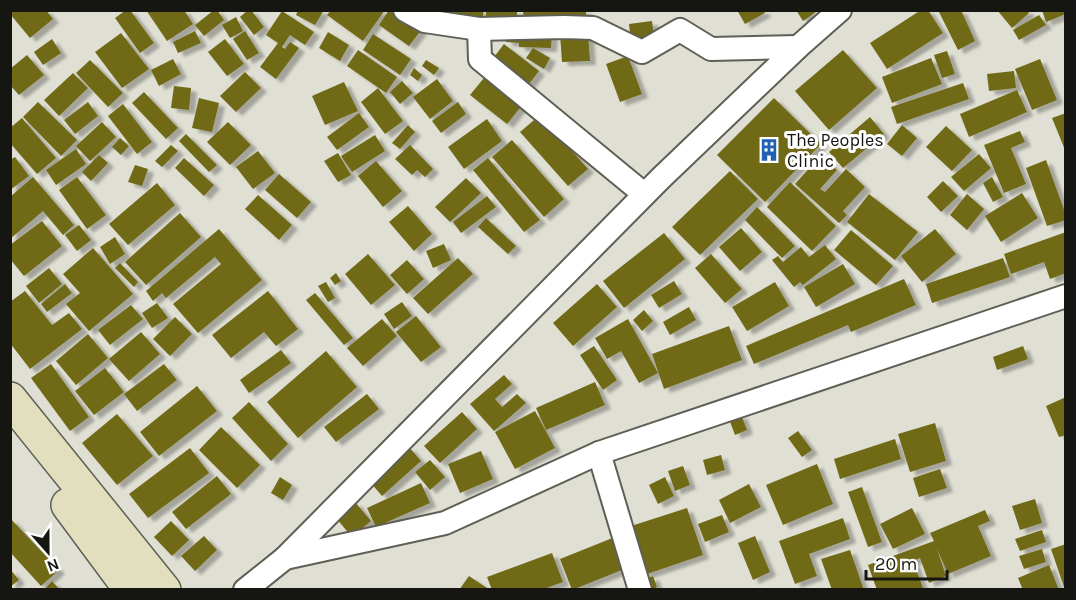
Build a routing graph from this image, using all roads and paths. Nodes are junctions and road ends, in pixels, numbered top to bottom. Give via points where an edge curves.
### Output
1 (405, 10) edge
2 (840, 10) edge
3 (479, 29) junction
4 (798, 47) junction
5 (644, 194) junction
6 (1065, 296) edge
7 (10, 399) edge
8 (10, 426) edge
9 (599, 453) junction
10 (285, 558) junction
11 (131, 590) edge
12 (164, 590) edge
13 (244, 590) edge
14 (640, 590) edge

1 - 3 street via 425,21
2 - 4 street
3 - 4 street via 593,28 642,52 680,30 711,49
3 - 5 street via 480,59
4 - 5 street
5 - 10 street
6 - 9 street
7 - 12 street
8 - 11 street
9 - 10 street via 444,523
9 - 14 street
10 - 13 street

